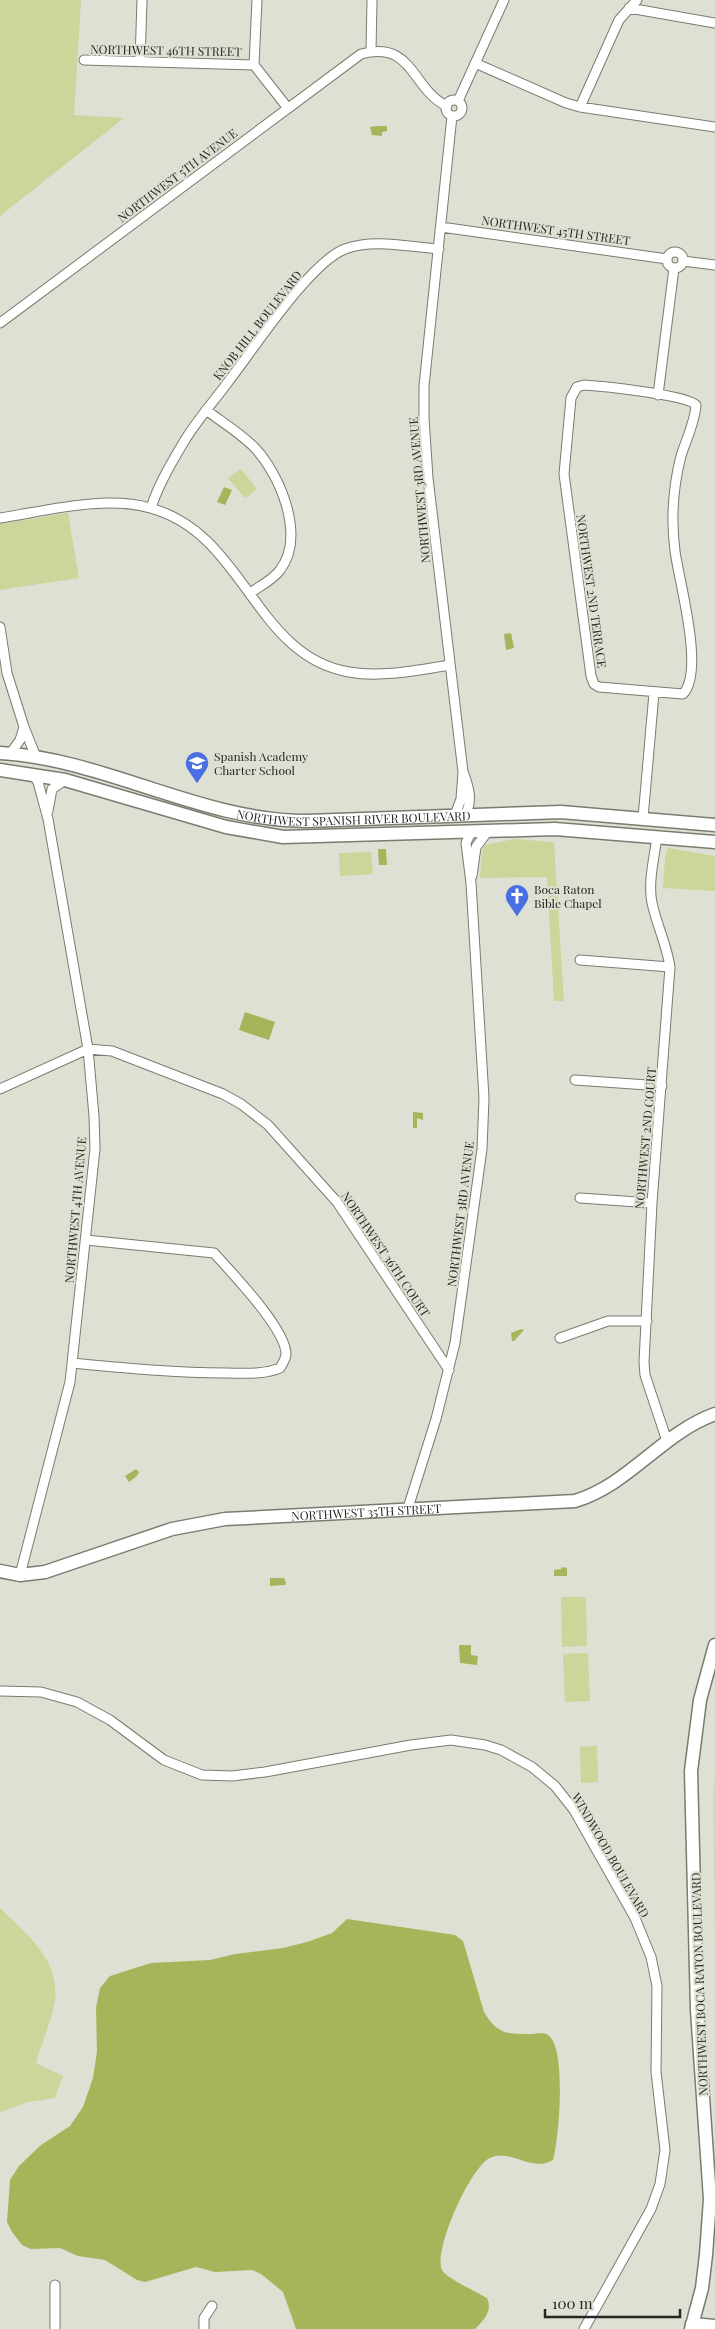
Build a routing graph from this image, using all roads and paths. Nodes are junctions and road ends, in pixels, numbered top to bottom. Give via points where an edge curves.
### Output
1 (142, 0) edge
2 (257, 0) edge
3 (372, 0) edge
4 (504, 0) edge
5 (636, 0) edge
6 (629, 8) junction
7 (715, 22) edge
8 (371, 51) junction
9 (84, 60) dead end
10 (140, 62) junction
11 (475, 63) junction
12 (254, 65) junction
13 (458, 101) junction
14 (447, 106) junction
15 (287, 107) junction
16 (580, 107) junction
17 (452, 116) junction
18 (715, 126) edge
19 (441, 227) junction
20 (439, 249) junction
21 (667, 259) junction
22 (683, 261) junction
23 (715, 265) edge
24 (674, 268) junction
25 (0, 323) edge
26 (658, 395) junction
27 (206, 410) junction
28 (152, 508) junction
29 (0, 518) edge
30 (250, 594) junction
31 (0, 627) edge
32 (450, 665) junction
33 (654, 693) junction
34 (24, 727) junction
35 (5, 754) edge
36 (36, 757) junction
37 (0, 770) edge
38 (33, 774) junction
39 (65, 780) junction
40 (564, 812) junction
41 (47, 814) junction
42 (460, 815) junction
43 (643, 818) junction
44 (360, 819) junction
45 (715, 825) edge
46 (488, 831) junction
47 (471, 832) junction
48 (273, 836) junction
49 (372, 836) junction
50 (657, 837) junction
51 (715, 842) edge
52 (471, 883) junction
53 (580, 960) dead end
54 (670, 967) junction
55 (88, 1049) junction
56 (575, 1080) dead end
57 (662, 1086) junction
58 (0, 1089) edge
59 (580, 1198) dead end
60 (652, 1203) junction
61 (86, 1240) junction
62 (647, 1321) junction
63 (560, 1338) dead end
64 (72, 1363) junction
65 (449, 1370) junction
66 (715, 1414) edge
67 (667, 1441) junction
68 (407, 1511) junction
69 (0, 1571) edge
70 (20, 1575) junction
71 (715, 1645) edge
72 (0, 1692) edge
73 (55, 2285) dead end
74 (212, 2306) dead end
75 (715, 2326) edge
76 (692, 2327) edge
77 (55, 2329) edge
78 (204, 2329) edge
79 (584, 2329) edge

1 - 10 street
2 - 12 street
3 - 8 street
4 - 11 street
5 - 6 street
6 - 7 street
6 - 16 street via 616,26
8 - 14 street via 400,58 414,70 434,98
8 - 15 street, NORTHWEST 5TH AVENUE via 342,66
9 - 10 street, NORTHWEST 46TH STREET
10 - 12 street, NORTHWEST 46TH STREET
11 - 13 street
11 - 16 street
12 - 15 street, NORTHWEST 46TH STREET
13 - 14 street via 452,100
13 - 17 street via 463,107 462,112
14 - 17 street via 447,112
15 - 25 street, NORTHWEST 5TH AVENUE
16 - 18 street
17 - 19 street, NORTHWEST 3RD AVENUE
19 - 20 street, NORTHWEST 3RD AVENUE
19 - 21 street, NORTHWEST 45TH STREET
20 - 27 street, KNOB HILL BOULEVARD via 370,244 345,249 328,258 298,291
20 - 32 street, NORTHWEST 3RD AVENUE via 424,386 424,418
21 - 22 street via 676,252
21 - 24 street
22 - 23 street
22 - 24 street
24 - 26 street
26 - 33 street, NORTHWEST 2ND TERRACE via 696,405 676,478 673,507 673,532 689,629 691,676 683,694
26 - 33 street, NORTHWEST 2ND TERRACE via 595,386 577,387 571,398 564,474 594,684
27 - 28 street, KNOB HILL BOULEVARD via 184,442
27 - 30 street via 260,453 278,482 286,505 291,535 284,564 272,578
28 - 29 street via 107,503
28 - 30 street via 199,533 224,558
30 - 32 street via 285,639 327,666 365,674
31 - 34 street via 7,673
32 - 42 street, NORTHWEST 3RD AVENUE via 463,772 470,801
33 - 43 street
34 - 35 street via 20,740
34 - 36 street
35 - 36 main road, NORTHWEST SPANISH RIVER BOULEVARD
36 - 44 main road, NORTHWEST SPANISH RIVER BOULEVARD via 92,769 212,808 252,817 294,821
37 - 38 main road, NORTHWEST SPANISH RIVER BOULEVARD
38 - 39 main road, NORTHWEST SPANISH RIVER BOULEVARD
38 - 41 street, NORTHWEST 4TH AVENUE
39 - 41 street, NORTHWEST 4TH AVENUE via 52,789
39 - 48 main road, NORTHWEST SPANISH RIVER BOULEVARD via 226,827
40 - 42 main road, NORTHWEST SPANISH RIVER BOULEVARD
40 - 43 main road, NORTHWEST SPANISH RIVER BOULEVARD
40 - 47 main road via 538,819 485,823
41 - 55 street, NORTHWEST 4TH AVENUE
42 - 44 main road, NORTHWEST SPANISH RIVER BOULEVARD
42 - 49 main road via 451,824 397,828
43 - 45 main road, NORTHWEST SPANISH RIVER BOULEVARD
44 - 48 main road via 302,827
46 - 47 main road, NORTHWEST SPANISH RIVER BOULEVARD
46 - 50 main road, NORTHWEST SPANISH RIVER BOULEVARD via 569,829
46 - 52 street, NORTHWEST 3RD AVENUE via 476,847
47 - 49 main road, NORTHWEST SPANISH RIVER BOULEVARD
47 - 52 street, NORTHWEST 3RD AVENUE via 466,843
48 - 49 main road, NORTHWEST SPANISH RIVER BOULEVARD
50 - 51 main road, NORTHWEST SPANISH RIVER BOULEVARD
50 - 54 street, NORTHWEST 2ND COURT via 651,885 652,906
52 - 65 street, NORTHWEST 3RD AVENUE via 484,1098 483,1136
53 - 54 street
54 - 57 street, NORTHWEST 2ND COURT
55 - 58 street
55 - 61 street, NORTHWEST 4TH AVENUE via 95,1149
55 - 65 street, NORTHWEST 36TH COURT via 112,1051 224,1094 268,1125 337,1202
56 - 57 street
57 - 60 street, NORTHWEST 2ND COURT
59 - 60 street
60 - 62 street, NORTHWEST 2ND COURT
61 - 64 street, NORTHWEST 4TH AVENUE
61 - 64 street via 214,1253 257,1300 283,1341 286,1354 280,1368 271,1372 180,1373
62 - 63 street via 608,1321
62 - 67 street, NORTHWEST 2ND COURT via 645,1375
64 - 70 street, NORTHWEST 4TH AVENUE via 66,1400
65 - 68 street, NORTHWEST 3RD AVENUE
66 - 67 main road, NORTHWEST 35TH STREET via 691,1424
67 - 68 main road, NORTHWEST 35TH STREET via 608,1486 575,1501
68 - 70 main road, NORTHWEST 35TH STREET via 198,1523 154,1534 45,1572
69 - 70 main road, NORTHWEST 35TH STREET
71 - 76 main road, NORTHWEST BOCA RATON BOULEVARD via 700,1700 691,1772 697,2010 710,2199 702,2288
72 - 79 street, WINDWOOD BOULEVARD via 41,1692 77,1702 110,1720 164,1760 202,1775 265,1772 450,1740 501,1750 532,1767 555,1786 574,1810 635,1918 651,1957 657,1986 656,2072 665,2150 660,2184 651,2209
73 - 77 street
74 - 78 street via 204,2318
75 - 76 main road

